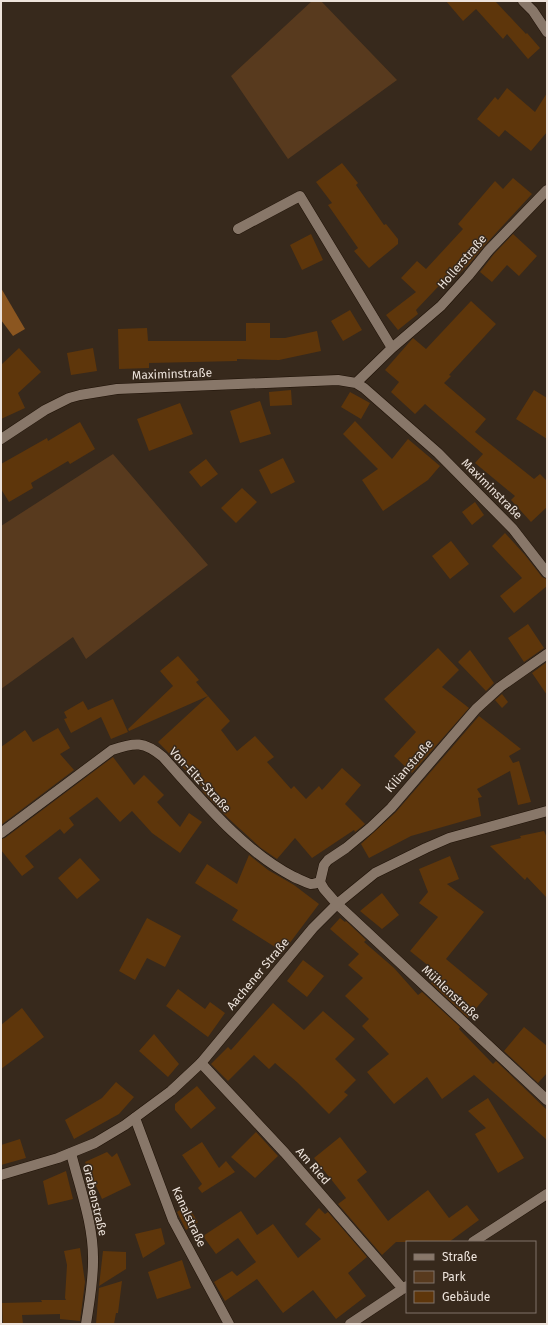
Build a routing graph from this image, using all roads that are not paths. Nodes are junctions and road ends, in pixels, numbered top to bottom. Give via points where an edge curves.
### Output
1 (523, 1) edge
2 (547, 32) edge
3 (547, 190) edge
4 (238, 229) dead end
5 (392, 348) junction
6 (356, 383) junction
7 (1, 439) edge
8 (547, 573) edge
9 (547, 654) edge
10 (547, 811) edge
11 (1, 833) edge
12 (320, 882) junction
13 (337, 904) junction
14 (201, 1063) junction
15 (547, 1100) edge
16 (135, 1118) junction
17 (71, 1153) junction
18 (1, 1175) edge
19 (547, 1194) edge
20 (475, 1241) edge
21 (405, 1287) edge
22 (86, 1324) edge
23 (229, 1324) edge
24 (350, 1324) edge

1 - 2 street
3 - 5 street, Hollerstraße via 489,250 441,306
4 - 5 street via 300,196
5 - 6 street
6 - 7 street, Maximinstraße via 338,380 118,389 70,398 45,410
6 - 8 street, Maximinstraße via 372,394 438,453 513,529
9 - 12 street, Kilianstraße via 500,687 476,709 391,808 352,843 328,860 324,865
10 - 13 street, Aachener Straße via 473,831 426,848 375,873
11 - 12 street, Von-Eltz-Straße via 112,750 125,745 139,744 152,748 163,757 224,824 258,853 310,884
12 - 13 street
13 - 14 street, Aachener Straße
13 - 15 street, Mühlenstraße
14 - 16 street, Aachener Straße via 171,1091
14 - 21 street, Am Ried
16 - 17 street, Aachener Straße via 95,1143
16 - 23 street, Kanalstraße via 173,1220
17 - 18 street, Aachener Straße
17 - 22 street, Grabenstraße via 90,1225 92,1245 92,1280
19 - 20 street
21 - 24 street

